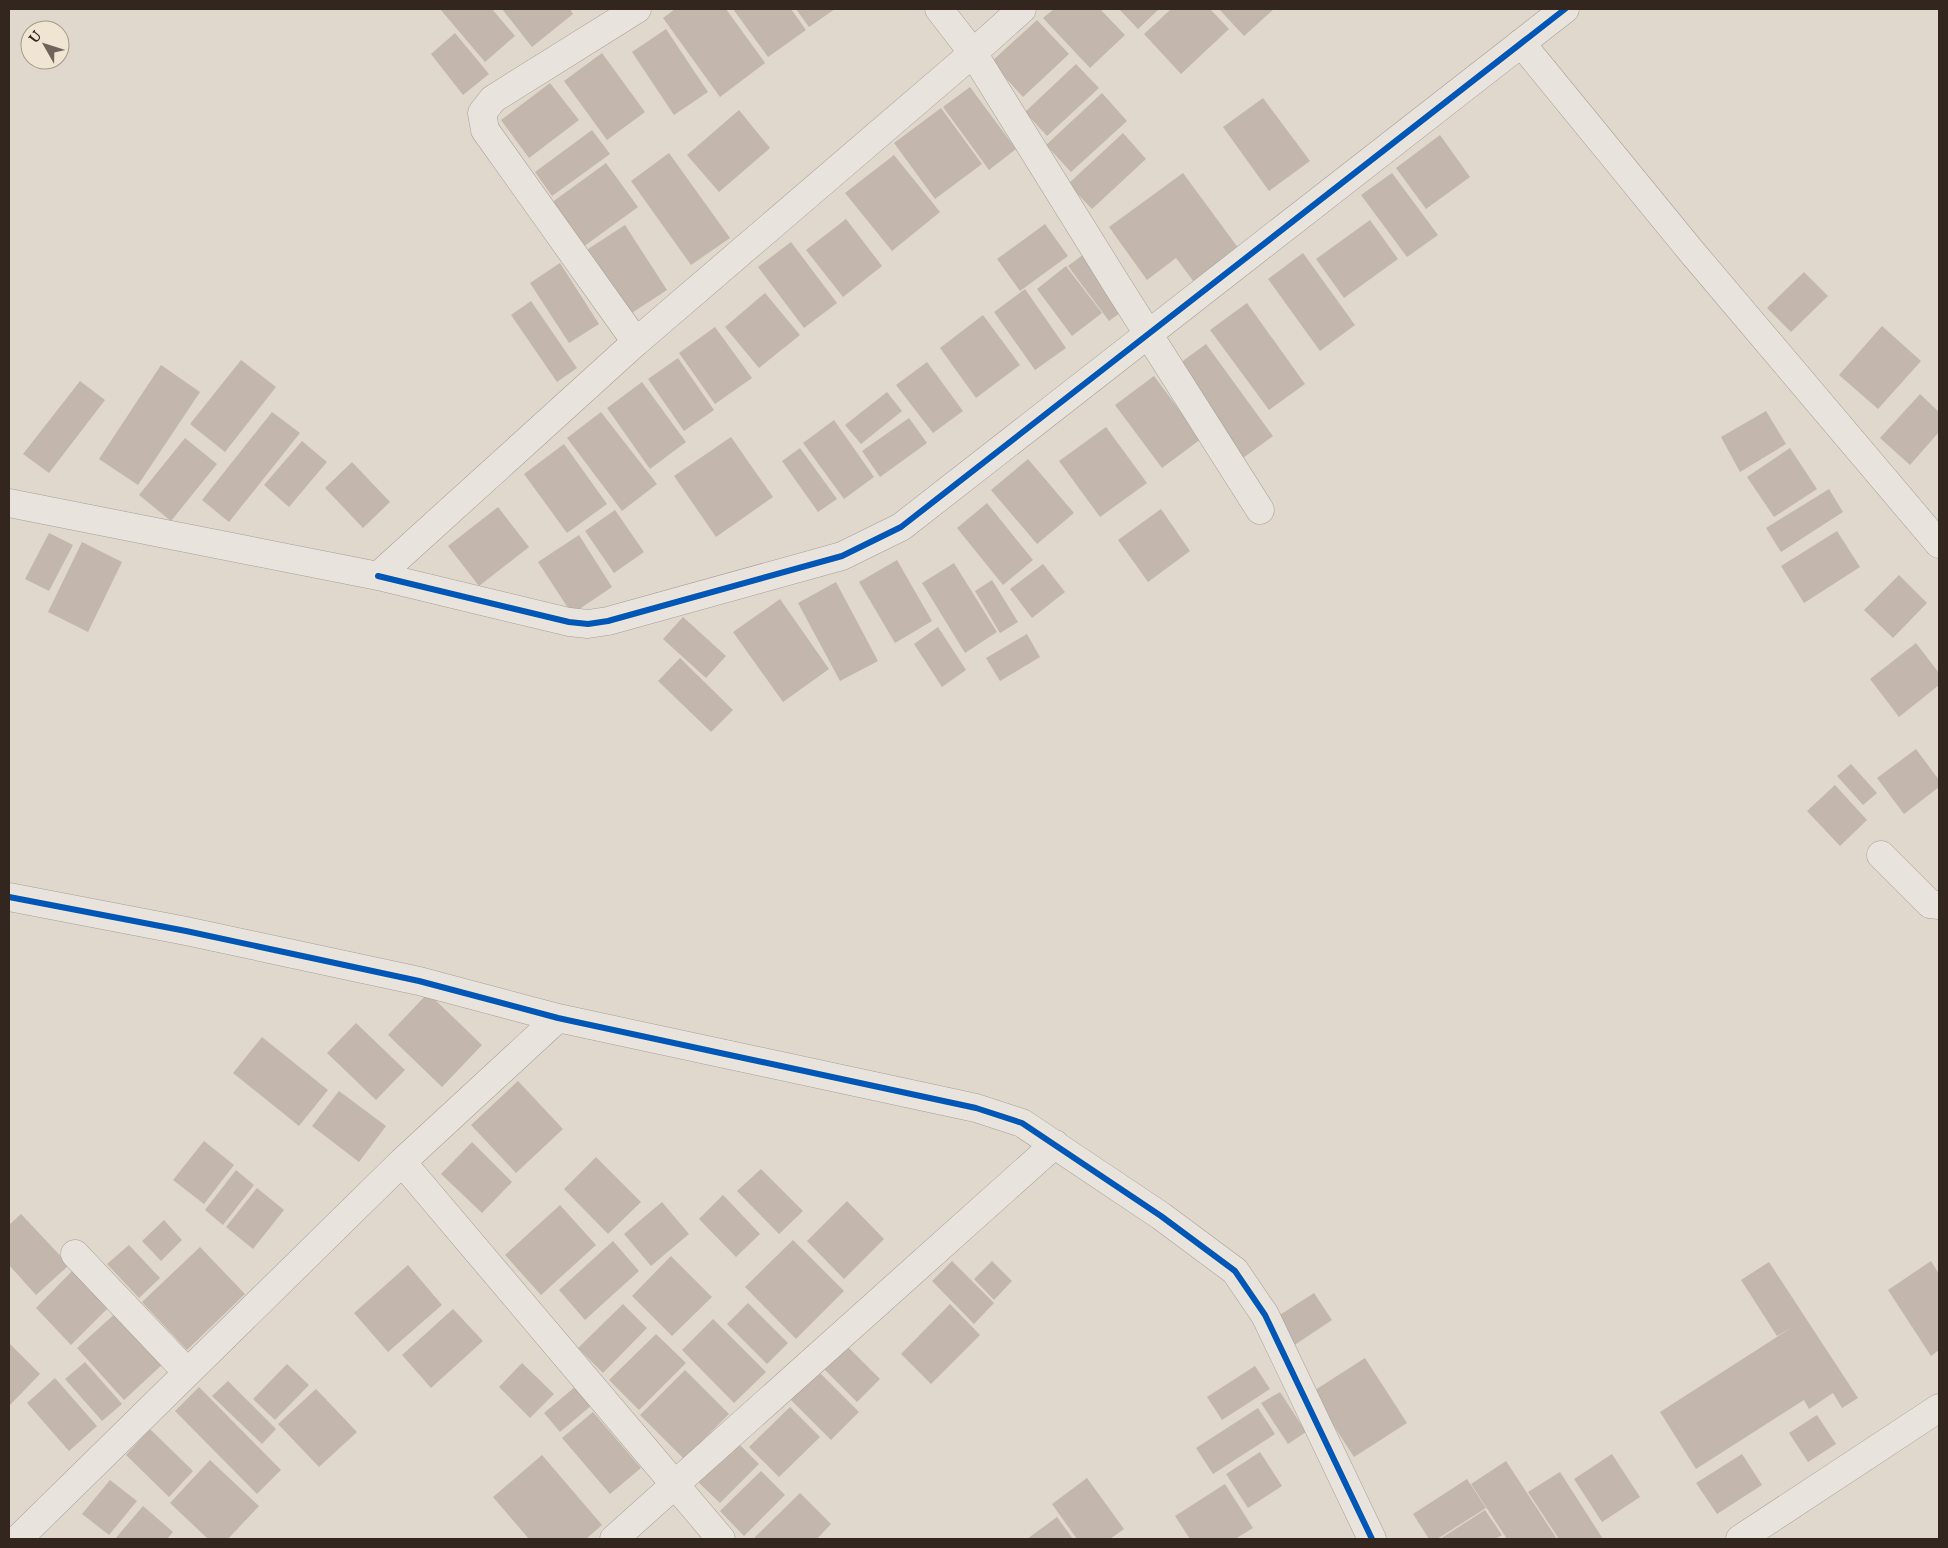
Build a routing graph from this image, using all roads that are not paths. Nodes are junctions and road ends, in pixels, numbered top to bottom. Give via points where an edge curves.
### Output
1 (637, 9) edge
2 (940, 9) edge
3 (1022, 9) edge
4 (1565, 9) edge
5 (1521, 43) junction
6 (973, 53) junction
7 (1148, 334) junction
8 (636, 342) junction
9 (9, 503) edge
10 (1260, 510) dead end
11 (1939, 544) edge
12 (378, 576) junction
13 (1882, 855) dead end
14 (9, 897) edge
15 (1939, 905) edge
16 (558, 1018) junction
17 (1055, 1144) junction
18 (402, 1162) junction
19 (75, 1254) dead end
20 (187, 1372) junction
21 (1939, 1408) edge
22 (675, 1483) junction
23 (16, 1535) edge
24 (1369, 1538) edge
25 (614, 1539) edge
26 (721, 1539) edge
27 (1740, 1539) edge

1 - 8 street via 493,99 482,113 485,130
2 - 6 street
3 - 6 street
4 - 5 street
5 - 7 street
5 - 11 street via 1691,251
6 - 7 street
6 - 8 street
7 - 10 street
7 - 12 street via 901,527 842,556 588,624
8 - 12 street
9 - 12 street
13 - 15 street via 1930,904
14 - 16 street via 186,930 419,981
16 - 17 street via 976,1108 1022,1123
16 - 18 street
17 - 22 street
17 - 24 street via 1235,1271 1265,1316
18 - 20 street
18 - 22 street
19 - 20 street
20 - 23 street
21 - 27 street
22 - 25 street
22 - 26 street

